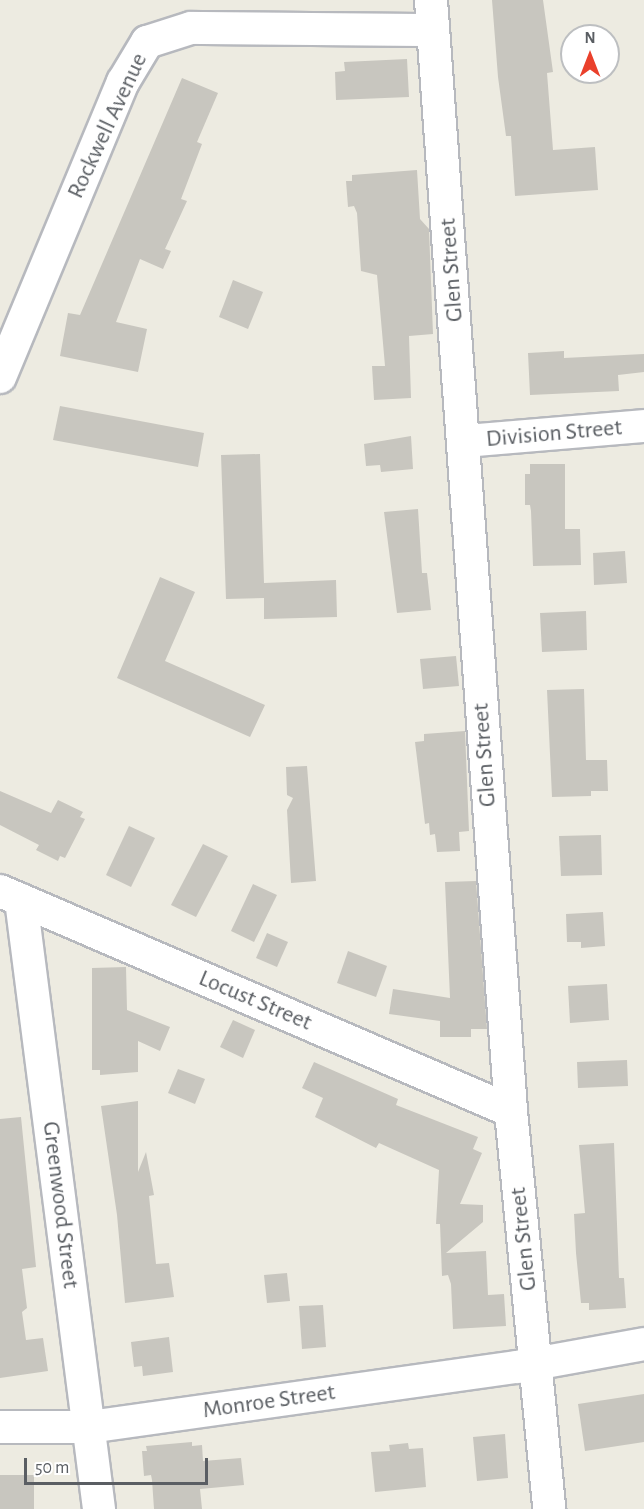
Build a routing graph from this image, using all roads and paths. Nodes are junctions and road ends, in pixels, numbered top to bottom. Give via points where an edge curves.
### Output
1 (432, 15) edge
2 (0, 377) edge
3 (644, 426) edge
4 (465, 441) junction
5 (10, 896) edge
6 (511, 1111) junction
7 (644, 1344) edge
8 (537, 1365) junction
9 (0, 1427) edge
10 (88, 1427) junction
11 (99, 1509) edge
12 (549, 1509) edge

1 - 2 street, Rockwell Avenue via 191,28 147,42 123,82
1 - 4 street, Glen Street
3 - 4 street, Division Street
4 - 6 street, Glen Street
5 - 6 street, Locust Street
5 - 10 street, Greenwood Street
6 - 8 street, Glen Street
7 - 8 street, Monroe Street
8 - 10 street, Monroe Street
8 - 12 street, Glen Street
9 - 10 street, Monroe Street
10 - 11 street, Greenwood Street

